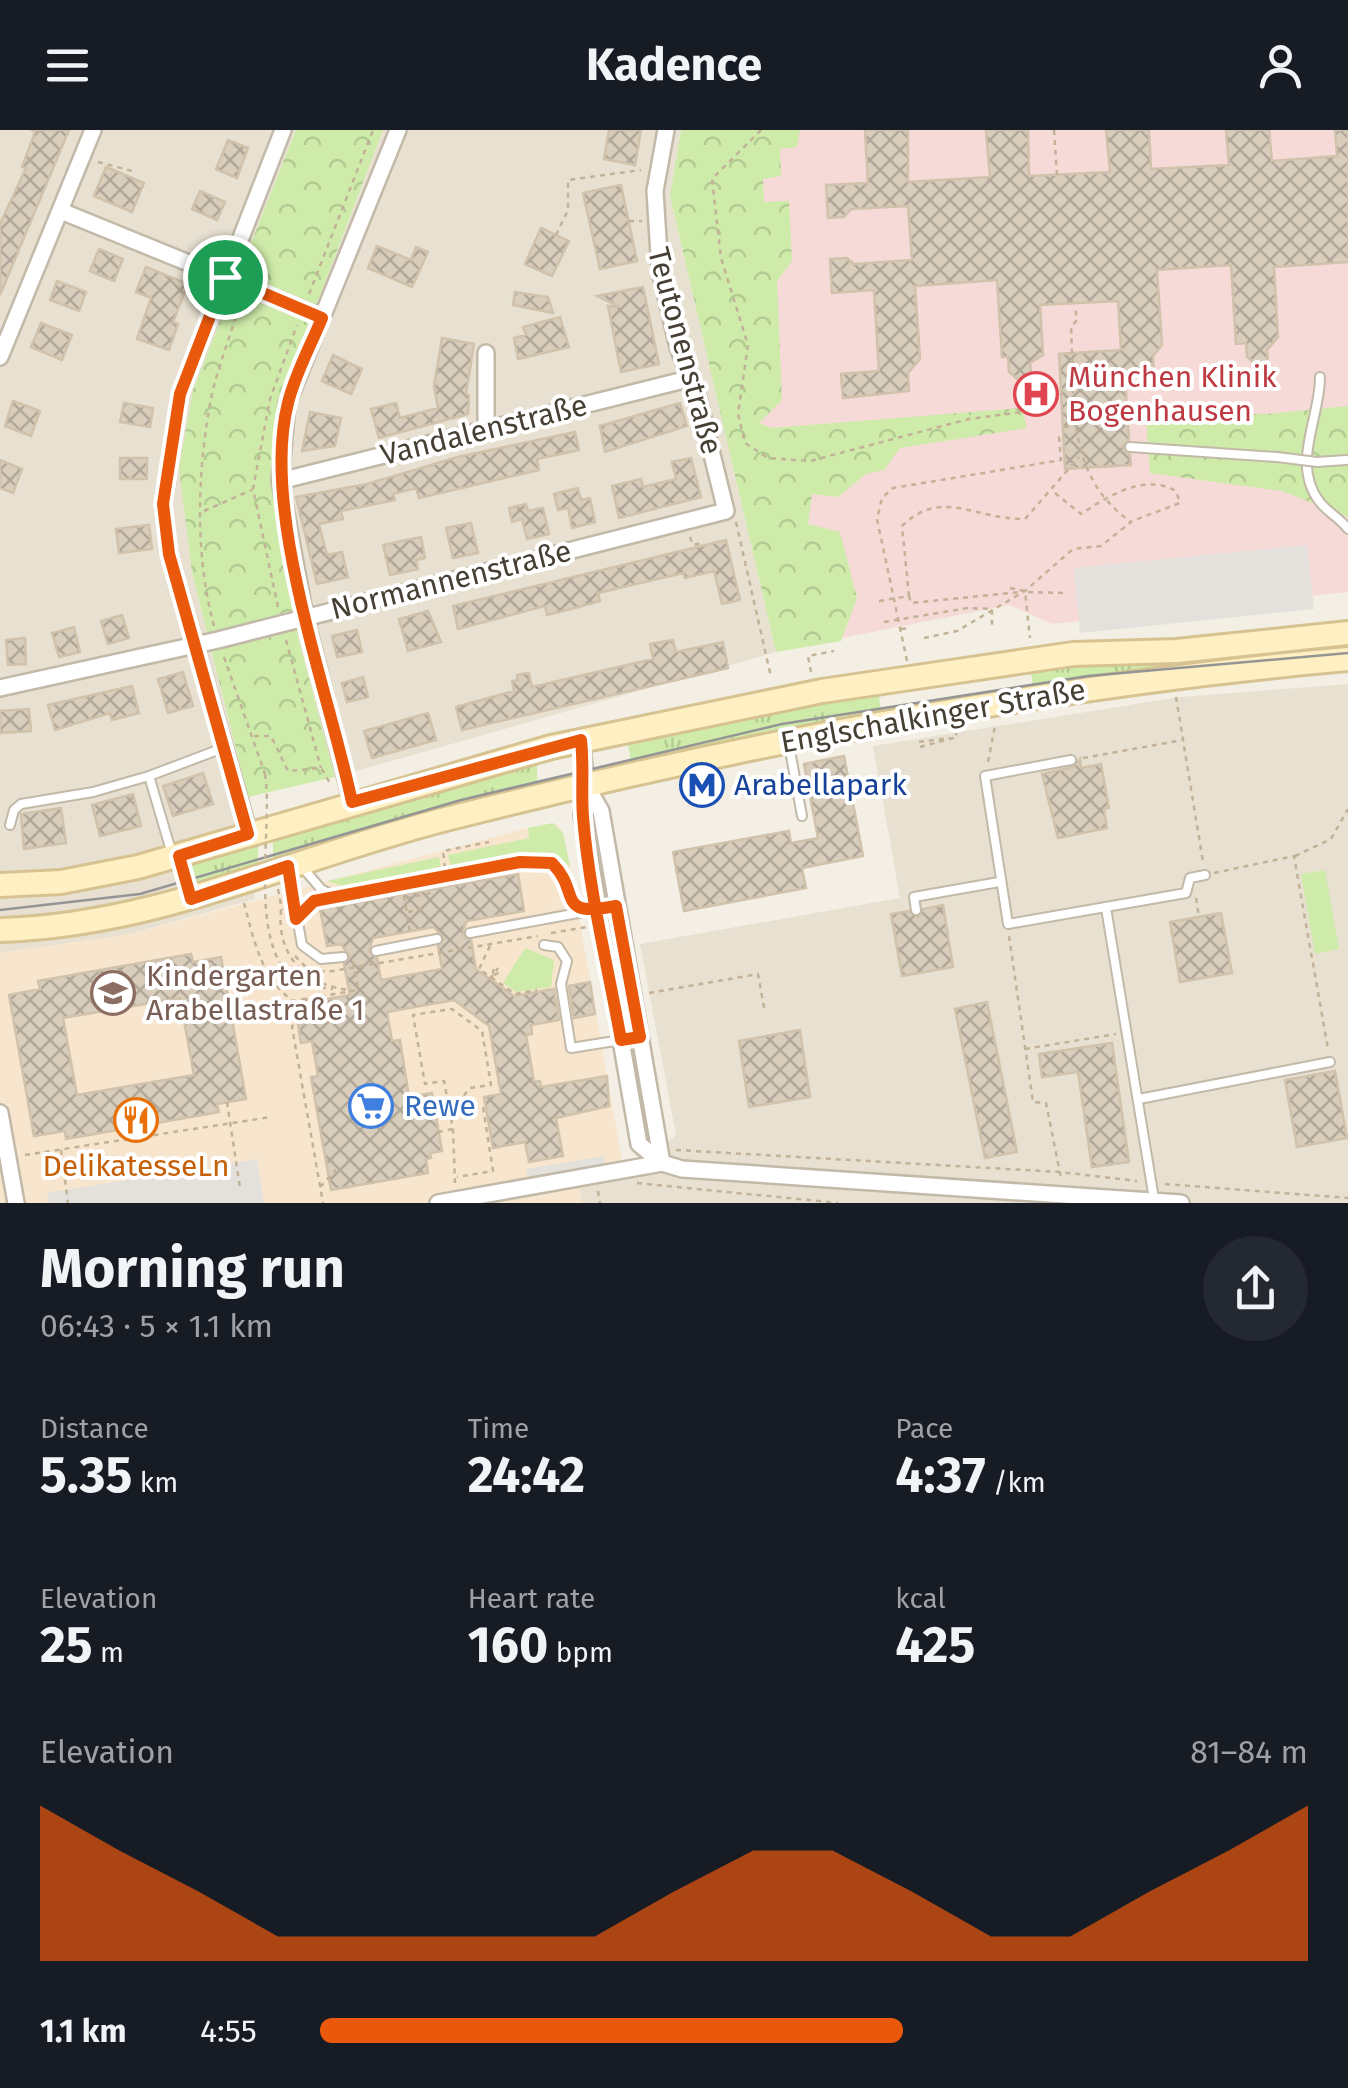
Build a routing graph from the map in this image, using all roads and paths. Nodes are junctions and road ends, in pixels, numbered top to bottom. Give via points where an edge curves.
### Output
1 (94, 130) edge
2 (283, 130) edge
3 (398, 130) edge
4 (666, 130) edge
5 (762, 130) edge
6 (1055, 130) edge
7 (83, 156) junction
8 (659, 171) junction
9 (136, 172) dead end
10 (1057, 175) dead end
11 (60, 211) junction
12 (556, 235) dead end
13 (225, 277) junction
14 (244, 285) junction
15 (1075, 307) dead end
16 (322, 318) junction
17 (486, 353) dead end
18 (0, 357) edge
19 (1320, 377) dead end
20 (688, 379) junction
21 (1032, 382) dead end
22 (1062, 394) dead end
23 (1038, 410) junction
24 (1077, 425) junction
25 (1064, 426) dead end
26 (486, 430) junction
27 (1064, 436) dead end
28 (1130, 447) dead end
29 (1079, 456) junction
30 (1346, 460) edge
31 (280, 481) junction
32 (1053, 492) junction
33 (1102, 500) junction
34 (726, 511) junction
35 (202, 512) junction
36 (1130, 522) junction
37 (1348, 529) edge
38 (1010, 588) dead end
39 (1025, 591) junction
40 (1066, 593) dead end
41 (909, 596) junction
42 (893, 599) junction
43 (879, 600) dead end
44 (992, 609) junction
45 (306, 617) junction
46 (898, 620) junction
47 (281, 622) junction
48 (884, 622) dead end
49 (992, 625) dead end
50 (911, 628) dead end
51 (900, 630) junction
52 (1348, 633) edge
53 (924, 638) dead end
54 (218, 640) junction
55 (1031, 645) dead end
56 (194, 646) junction
57 (834, 651) dead end
58 (1348, 659) edge
59 (907, 662) dead end
60 (810, 672) dead end
61 (771, 677) dead end
62 (0, 688) edge
63 (1175, 690) dead end
64 (995, 724) dead end
65 (956, 727) dead end
66 (252, 736) junction
67 (952, 738) junction
68 (581, 740) junction
69 (788, 740) junction
70 (1184, 740) junction
71 (223, 748) junction
72 (1071, 760) joint
73 (322, 768) junction
74 (149, 776) junction
75 (986, 776) junction
76 (586, 784) junction
77 (344, 797) junction
78 (1348, 809) edge
79 (802, 816) dead end
80 (10, 824) dead end
81 (248, 834) junction
82 (455, 839) dead end
83 (489, 842) dead end
84 (457, 848) junction
85 (1294, 856) junction
86 (173, 858) junction
87 (294, 864) junction
88 (1205, 875) junction
89 (447, 876) junction
90 (999, 882) junction
91 (0, 884) edge
92 (402, 884) junction
93 (336, 897) junction
94 (567, 897) junction
95 (243, 899) dead end
96 (616, 906) junction
97 (1106, 908) junction
98 (424, 910) dead end
99 (916, 910) dead end
100 (592, 911) junction
101 (407, 913) junction
102 (550, 918) junction
103 (296, 919) junction
104 (1008, 924) junction
105 (494, 929) junction
106 (0, 930) edge
107 (470, 933) dead end
108 (437, 939) dead end
109 (412, 944) junction
110 (544, 945) dead end
111 (376, 951) dead end
112 (343, 957) dead end
113 (414, 958) dead end
114 (354, 968) dead end
115 (498, 968) dead end
116 (491, 977) junction
117 (334, 989) dead end
118 (536, 990) dead end
119 (642, 994) dead end
120 (308, 998) junction
121 (470, 1012) dead end
122 (765, 1014) dead end
123 (466, 1020) junction
124 (1128, 1032) junction
125 (640, 1037) junction
126 (621, 1040) junction
127 (1024, 1050) junction
128 (1330, 1062) joint
129 (1139, 1099) junction
130 (227, 1102) dead end
131 (451, 1112) junction
132 (0, 1113) edge
133 (270, 1117) dead end
134 (230, 1123) junction
135 (453, 1129) junction
136 (438, 1132) dead end
137 (61, 1149) junction
138 (675, 1150) dead end
139 (8, 1157) junction
140 (662, 1163) junction
141 (336, 1170) dead end
142 (1060, 1172) junction
143 (455, 1178) junction
144 (1154, 1183) junction
145 (320, 1186) junction
146 (240, 1188) dead end
147 (1348, 1198) edge
148 (456, 1200) junction
149 (1154, 1201) edge
150 (16, 1203) edge
151 (68, 1203) edge
152 (323, 1203) edge
153 (438, 1203) edge
154 (1181, 1203) edge

1 - 7 street
2 - 13 street
3 - 16 street
4 - 8 street, Teutonenstraße
5 - 23 path via 712,179 720,258 748,346 738,414 745,444 768,458 810,461 969,419
6 - 10 path
7 - 9 path
7 - 11 street
8 - 12 path via 568,180 568,210
8 - 20 street, Teutonenstraße via 655,233
11 - 13 street
11 - 18 street
13 - 14 street
13 - 56 street via 180,394 163,504
14 - 16 street
14 - 35 path via 210,402
15 - 24 path
16 - 31 street via 288,404
17 - 26 street
19 - 37 lane via 1306,477
20 - 26 street, Vandalenstraße
20 - 34 street, Teutonenstraße
21 - 23 path
22 - 23 path
24 - 25 path
24 - 29 path
26 - 31 street, Vandalenstraße
27 - 42 path via 1061,460 893,488 882,498 877,519
28 - 30 lane, bridge
29 - 32 path
29 - 33 path
31 - 45 street
32 - 33 path via 1081,514
32 - 41 path via 1025,518 938,504 919,509 902,526
33 - 36 path
33 - 36 path via 1142,484 1163,483 1176,491 1180,504
34 - 45 street, Normannenstraße
34 - 61 path via 735,518
35 - 47 path via 253,489
35 - 54 path via 200,557
36 - 39 path via 1101,546 1073,549
38 - 39 path
39 - 40 path
39 - 41 path via 911,602
39 - 44 path
39 - 55 path
41 - 42 path
42 - 43 path
42 - 46 path
44 - 46 path
44 - 49 path
44 - 53 path via 957,631
45 - 47 street, Normannenstraße
45 - 77 street
46 - 48 path
46 - 51 path
47 - 54 street, Normannenstraße
47 - 73 path
50 - 51 path
51 - 59 path
52 - 68 main road, Englschalkinger Straße via 1026,659 822,691
54 - 56 street, Normannenstraße
54 - 66 path
56 - 62 street, Normannenstraße
56 - 71 street
57 - 60 path via 808,656
58 - 69 main road, Englschalkinger Straße via 1156,678
63 - 70 path
64 - 75 path
65 - 67 path
66 - 73 path via 271,736 288,771
66 - 117 path, bridge via 266,774 266,903 278,964 301,985
67 - 67 path via 920,744 946,742
68 - 76 street
68 - 77 main road, Englschalkinger Straße
69 - 76 main road, Englschalkinger Straße
69 - 79 lane
70 - 72 path
70 - 88 path
71 - 74 lane
71 - 81 street
72 - 75 lane
73 - 77 path
74 - 80 lane via 21,804
74 - 86 lane
75 - 90 lane
76 - 87 main road, Englschalkinger Straße
76 - 96 street via 601,810
76 - 100 street via 582,814
77 - 81 main road, Englschalkinger Straße
78 - 85 path via 1331,839
81 - 86 main road, Englschalkinger Straße
82 - 84 path
83 - 84 path
84 - 89 path via 443,851
85 - 88 path
85 - 128 path
86 - 91 main road, Englschalkinger Straße via 60,882
87 - 93 lane
87 - 103 lane
87 - 106 main road, Englschalkinger Straße via 106,920
88 - 97 lane via 1190,878 1186,893
89 - 92 lane
89 - 94 lane via 552,863 562,873
90 - 99 lane via 914,897
90 - 104 lane
92 - 93 lane
92 - 101 path
93 - 103 lane via 314,901
94 - 100 lane
94 - 102 lane
95 - 120 path via 256,950 276,989 292,1000
96 - 100 lane
96 - 125 street
97 - 104 lane
97 - 124 lane
98 - 101 path
100 - 102 lane
100 - 126 street
101 - 109 path
102 - 105 lane
103 - 112 lane via 309,954
104 - 127 path
105 - 107 lane
105 - 116 path via 479,968
108 - 109 lane
109 - 111 lane
109 - 113 path
110 - 126 lane via 558,947 568,961 561,984 571,1048
114 - 120 path via 357,988
115 - 116 path
116 - 118 path via 515,994
119 - 122 path via 758,974
120 - 145 path via 292,1027
121 - 123 path
123 - 131 path via 482,1031 490,1085 470,1088
123 - 131 path via 452,1008 413,1015 425,1084 444,1081
124 - 127 path
124 - 129 lane
125 - 126 lane
125 - 140 street
126 - 140 street via 638,1144
127 - 142 path via 1033,1102 1046,1103
128 - 129 lane
129 - 144 lane
130 - 134 path
131 - 135 path
131 - 143 path via 483,1107 493,1171
132 - 139 street
133 - 134 path
134 - 137 path
134 - 146 path
135 - 136 path
135 - 143 path
137 - 139 path
137 - 151 path
138 - 142 path
139 - 150 street
140 - 148 street
140 - 149 street
141 - 145 path
142 - 144 path
143 - 148 path
144 - 147 path
144 - 149 lane
145 - 152 path
148 - 153 street
149 - 154 street

